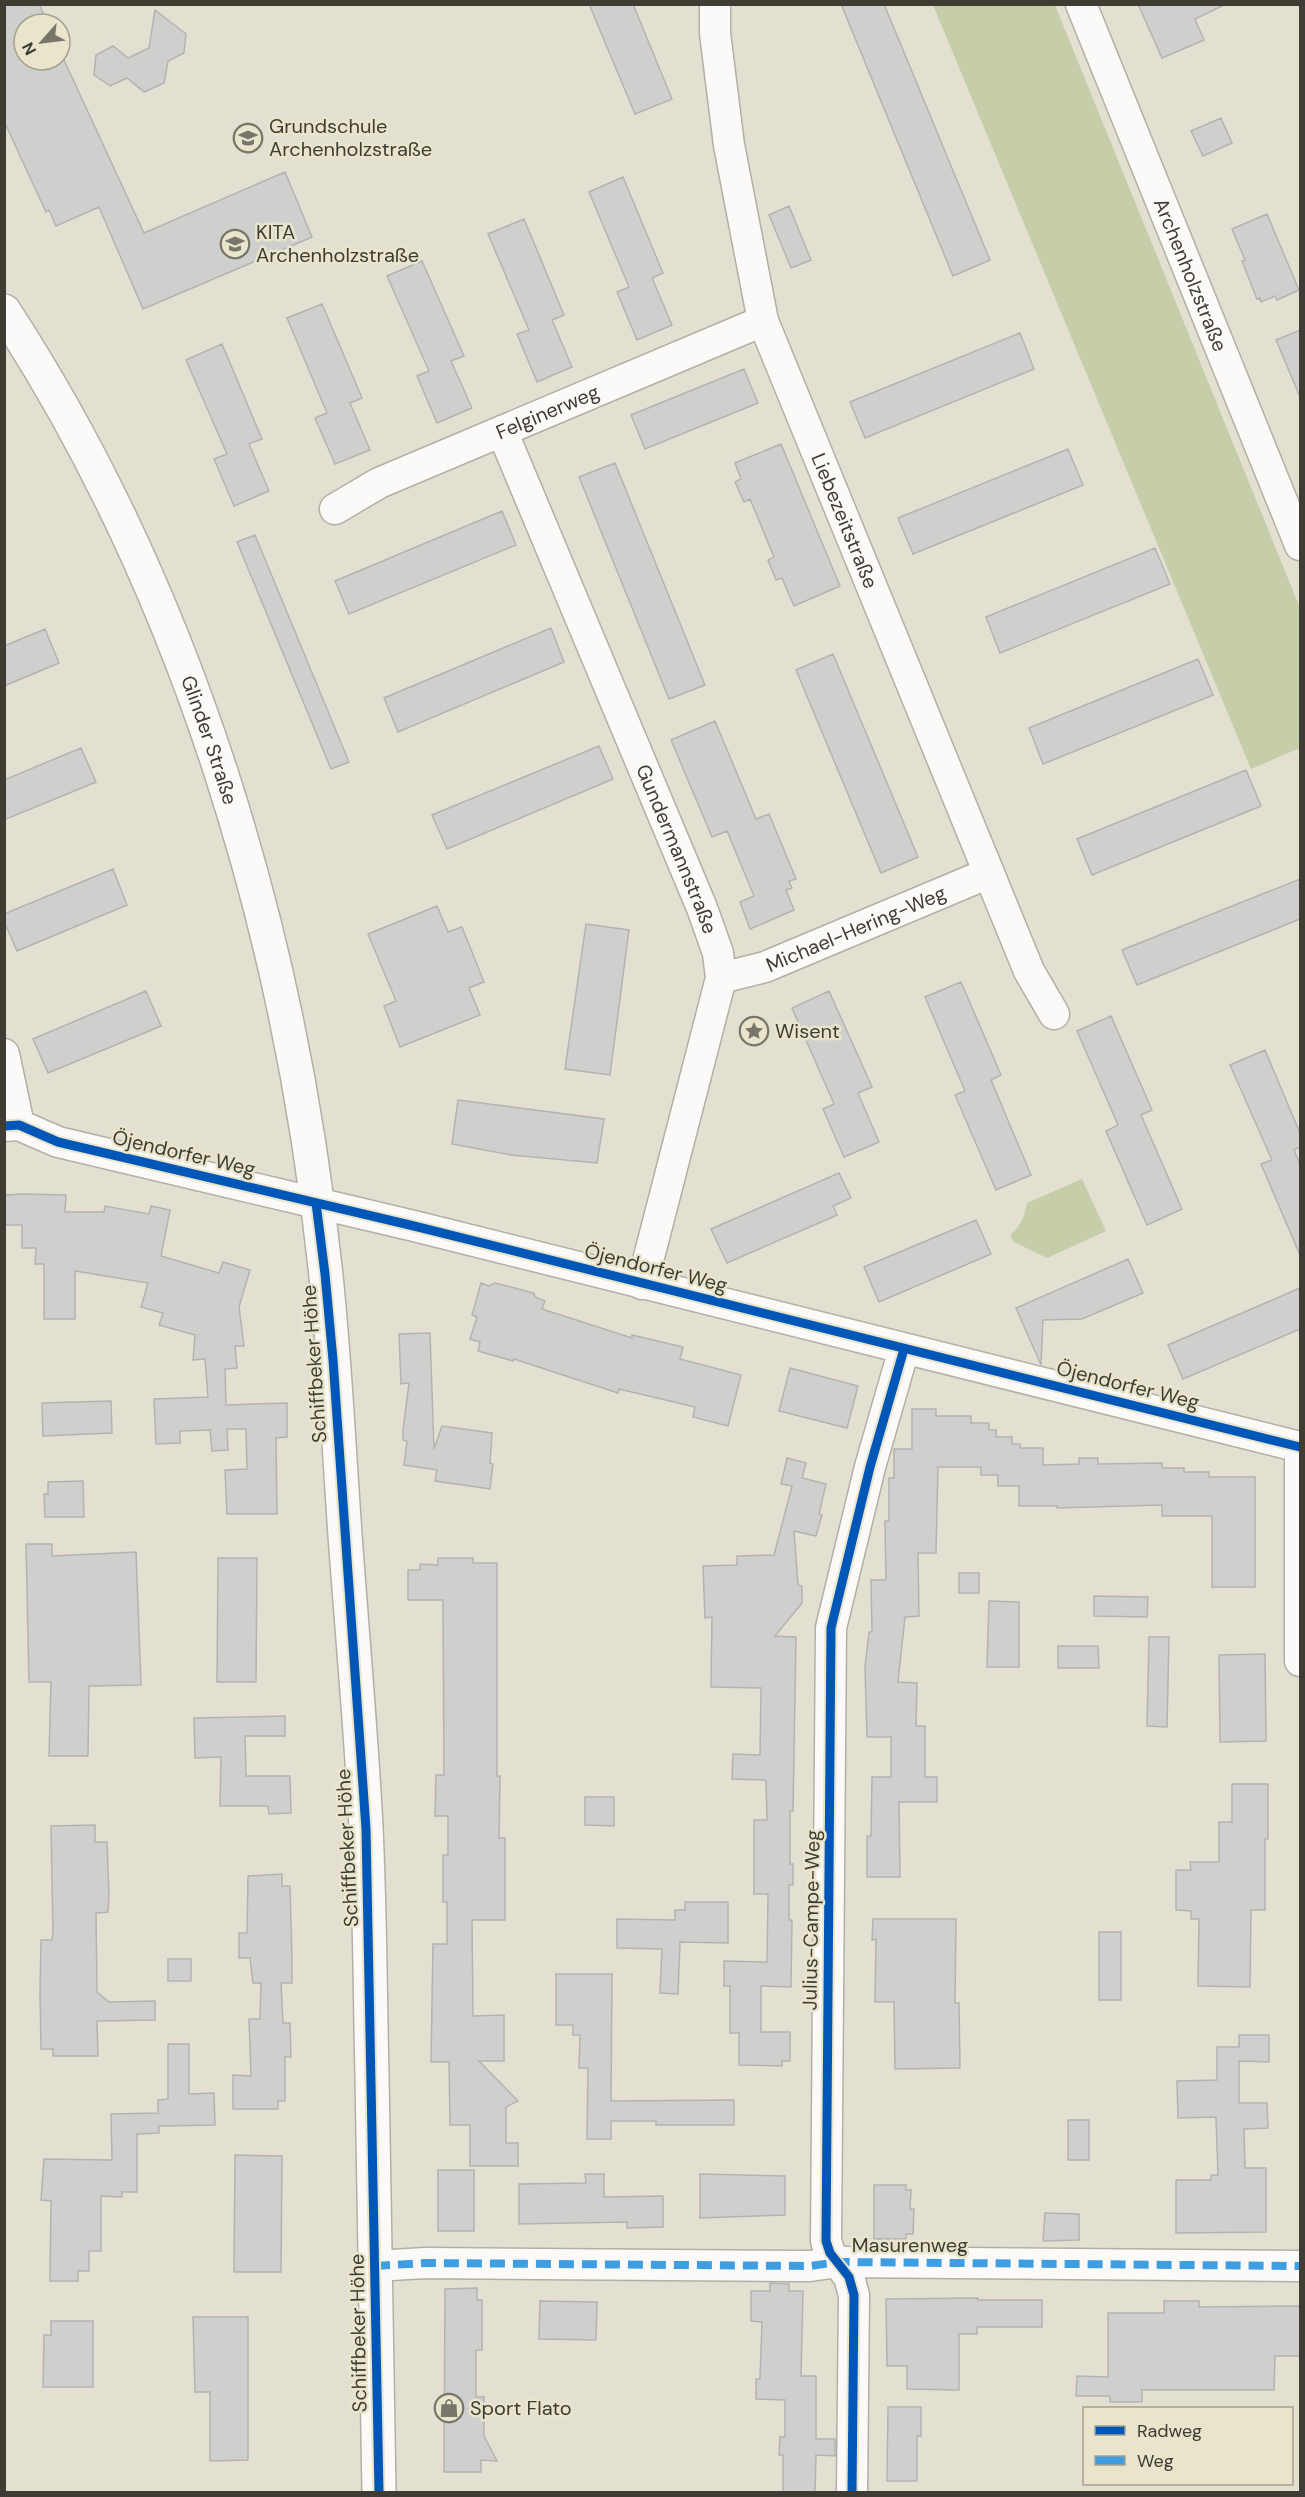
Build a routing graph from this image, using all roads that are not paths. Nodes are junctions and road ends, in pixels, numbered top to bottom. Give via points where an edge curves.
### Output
1 (715, 4) edge
2 (1081, 4) edge
3 (4, 312) edge
4 (763, 321) junction
5 (502, 431) junction
6 (335, 509) dead end
7 (1300, 545) edge
8 (988, 873) junction
9 (721, 978) junction
10 (1053, 1014) dead end
11 (4, 1054) edge
12 (12, 1126) edge
13 (316, 1203) junction
14 (642, 1284) junction
15 (904, 1348) junction
16 (1300, 1447) edge
17 (1300, 1661) edge
18 (838, 2262) junction
19 (375, 2266) junction
20 (1300, 2266) edge
21 (379, 2493) edge
22 (852, 2493) edge

1 - 4 street, Liebezeitstraße via 730,151
2 - 7 street, Archenholzstraße
3 - 13 main road, Glinder Straße via 70,421 126,530 221,770 255,889 282,1008
4 - 5 street, Felginerweg
4 - 8 street, Liebezeitstraße
5 - 6 street, Felginerweg via 379,483
5 - 9 street, Gundermannstraße via 702,908 718,953
8 - 9 street, Michael-Hering-Weg via 765,967
8 - 10 street, Liebezeitstraße via 1029,971
9 - 14 street, Gundermannstraße
11 - 12 street
12 - 13 street, Öjendorfer Weg via 58,1142
13 - 14 street, Öjendorfer Weg
13 - 19 main road, Schiffbeker Höhe via 333,1360 365,1818
14 - 15 street, Öjendorfer Weg
15 - 16 street, Öjendorfer Weg
15 - 18 street, Julius-Campe-Weg via 831,1628 826,2241
16 - 17 street
18 - 19 street, Masurenweg via 810,2266
18 - 20 street, Masurenweg
18 - 22 street, Julius-Campe-Weg via 849,2277 854,2295
19 - 21 main road, Schiffbeker Höhe

